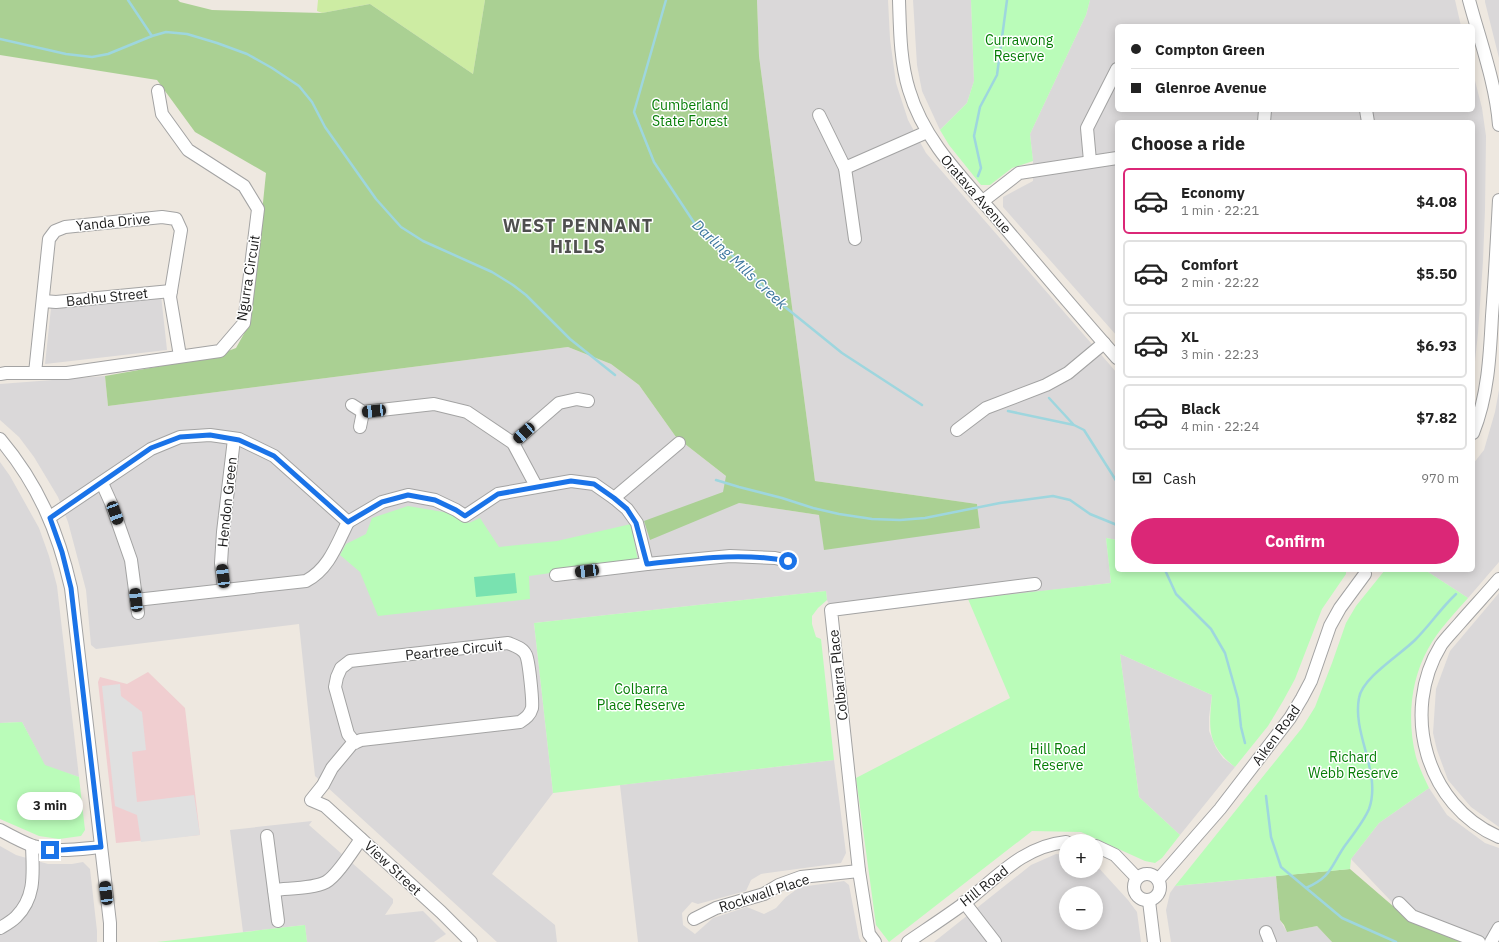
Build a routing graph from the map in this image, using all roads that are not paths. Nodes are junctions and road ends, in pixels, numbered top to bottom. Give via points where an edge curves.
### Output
1 (899, 0) edge
2 (1469, 0) edge
3 (1474, 0) edge
4 (1472, 12) junction
5 (1115, 73) edge
6 (158, 91) dead end
7 (819, 115) dead end
8 (1499, 125) edge
9 (927, 132) junction
10 (1115, 158) edge
11 (1090, 161) junction
12 (845, 168) junction
13 (1499, 200) edge
14 (983, 201) junction
15 (855, 239) dead end
16 (171, 291) junction
17 (43, 301) junction
18 (1104, 343) junction
19 (180, 356) junction
20 (1115, 356) edge
21 (35, 373) junction
22 (0, 374) edge
23 (588, 401) dead end
24 (352, 405) dead end
25 (363, 412) junction
26 (1475, 426) edge
27 (360, 427) dead end
28 (957, 430) dead end
29 (0, 439) edge
30 (234, 439) junction
31 (514, 443) junction
32 (679, 443) dead end
33 (102, 483) junction
34 (536, 486) junction
35 (614, 498) junction
36 (50, 518) junction
37 (348, 522) junction
38 (788, 561) dead end
39 (647, 564) junction
40 (1367, 572) edge
41 (556, 575) dead end
42 (1499, 579) edge
43 (1034, 584) dead end
44 (224, 589) junction
45 (136, 600) junction
46 (138, 613) dead end
47 (355, 743) junction
48 (0, 830) edge
49 (267, 836) dead end
50 (1499, 838) edge
51 (361, 839) junction
52 (1059, 843) edge
53 (32, 846) junction
54 (101, 847) junction
55 (1103, 849) edge
56 (859, 871) junction
57 (1137, 878) junction
58 (1158, 880) junction
59 (274, 890) junction
60 (1149, 901) junction
61 (964, 902) junction
62 (1399, 903) dead end
63 (694, 919) dead end
64 (278, 921) dead end
65 (0, 928) edge
66 (1499, 928) edge
67 (110, 942) edge
68 (472, 942) edge
69 (875, 942) edge
70 (908, 942) edge
71 (995, 942) edge
72 (1154, 942) edge
73 (1479, 942) edge
74 (1491, 942) edge

1 - 9 street, Oratava Avenue via 905,74 909,91
2 - 4 street
3 - 4 street
4 - 8 street via 1498,110
5 - 11 street via 1087,128
6 - 19 street, Ngurra Circuit via 162,114 188,150 244,186 258,209 244,323 220,351
7 - 12 street
9 - 12 street
9 - 14 street, Oratava Avenue via 943,156
10 - 11 street
11 - 14 street via 1019,173
12 - 15 street
13 - 26 street via 1488,370
14 - 18 street, Oratava Avenue
16 - 17 street, Badhu Street via 56,302
16 - 17 street, Yanda Drive via 181,230 176,219 162,217 65,227 55,231 49,239
16 - 19 street, Yanda Drive
17 - 21 street, Yanda Drive
18 - 20 street, Oratava Avenue
18 - 28 street via 1068,374 1046,386 986,408
19 - 21 street, Ngurra Circuit via 67,373
21 - 22 street, Ngurra Circuit
23 - 31 street via 577,399 559,403
24 - 25 street
25 - 27 street
25 - 31 street via 434,404 467,412
29 - 36 street via 14,456
30 - 33 street via 210,435 180,437 151,448
30 - 37 street via 274,456
30 - 44 street, Hendon Green via 222,532 221,564
31 - 34 street
32 - 35 street
33 - 36 street
33 - 45 street via 129,553
34 - 35 street via 571,481 594,484
34 - 37 street via 498,494 465,516 435,500 408,495 382,502
35 - 39 street via 627,509 636,523
36 - 54 street via 71,588
37 - 44 street via 328,564 316,576 306,581
38 - 39 street via 730,556
39 - 41 street
40 - 58 street, Aiken Road via 1330,626 1311,681 1290,718 1220,809
42 - 50 street via 1442,644 1423,692 1422,722 1425,749 1435,777 1450,800 1470,821
43 - 56 street, Colbarra Place via 831,610
44 - 45 street
45 - 46 street
47 - 47 street, Peartree Circuit via 361,740 520,722 529,715 532,708 527,656 522,649 508,643 350,661 341,668 335,687 348,734
47 - 51 street, View Street via 332,768 311,800 325,806
48 - 53 street
49 - 59 street
51 - 59 street via 325,883
51 - 68 street, View Street
52 - 61 street, Hill Road via 1042,846 1029,852
53 - 54 street via 57,850
53 - 65 street via 33,881 27,902 15,918
54 - 67 street
55 - 57 street via 1115,855
56 - 63 street, Rockwall Place via 801,878 779,885 764,894 716,908
56 - 69 street, Colbarra Place via 870,934
57 - 58 street via 1151,874
57 - 60 street via 1134,892 1140,899
58 - 60 street via 1159,894
59 - 64 street
60 - 72 street
61 - 70 street, Hill Road
61 - 71 street
62 - 73 street via 1412,916
66 - 74 street

